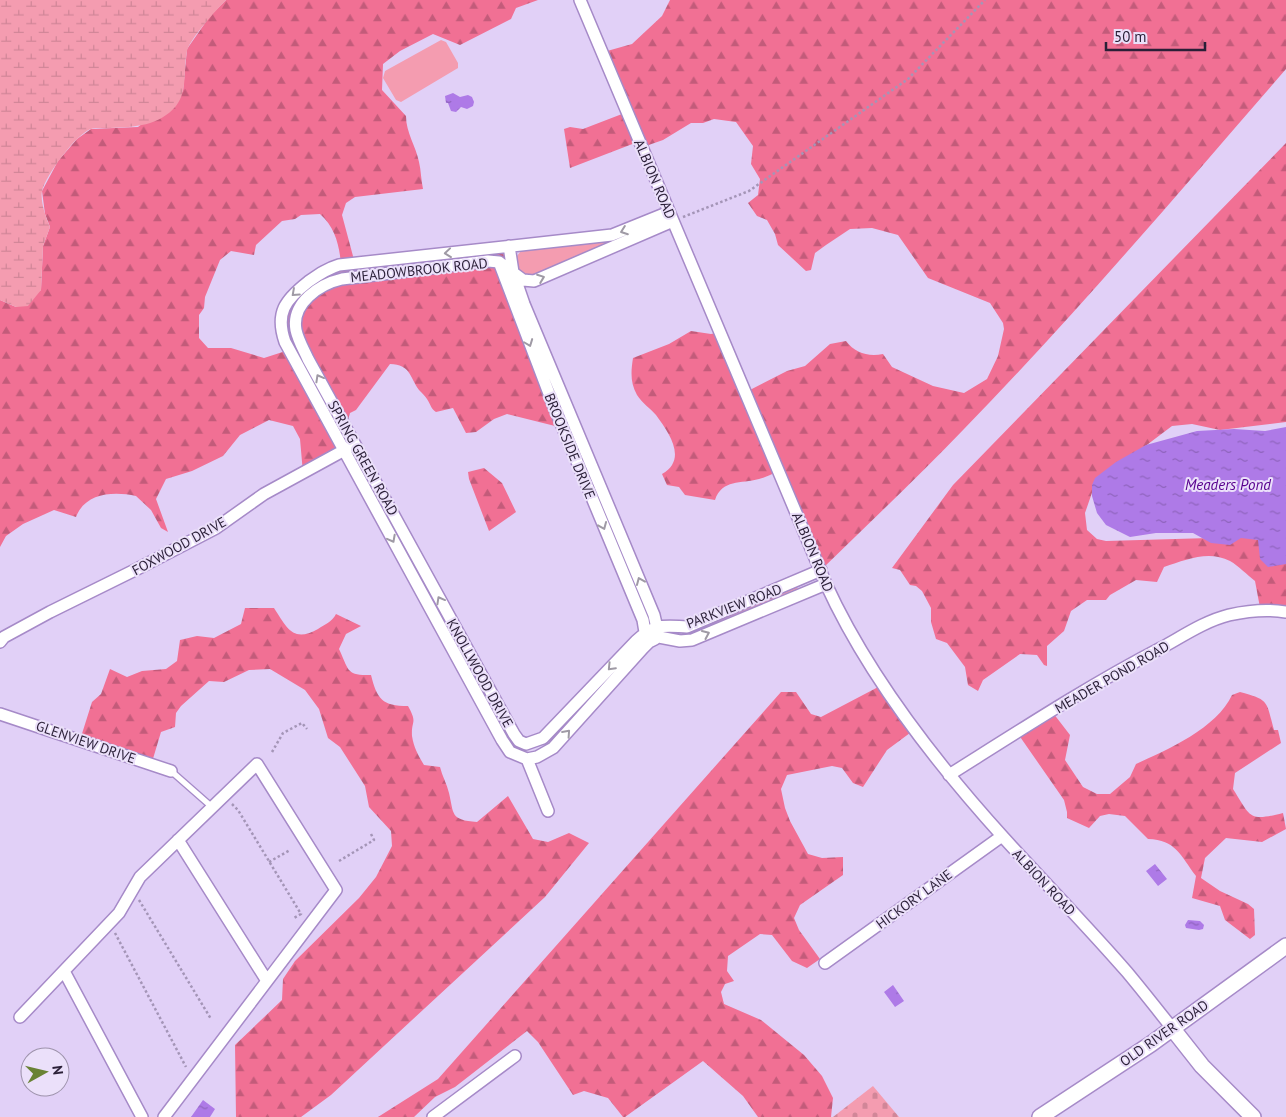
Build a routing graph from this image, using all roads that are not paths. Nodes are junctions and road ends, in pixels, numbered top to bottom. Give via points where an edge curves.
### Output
1 (580, 0) edge
2 (671, 217) junction
3 (509, 246) junction
4 (497, 248) junction
5 (499, 262) junction
6 (513, 272) junction
7 (301, 345) junction
8 (290, 353) junction
9 (356, 444) junction
10 (344, 450) junction
11 (418, 559) junction
12 (406, 566) junction
13 (821, 570) junction
14 (826, 584) junction
15 (1286, 612) edge
16 (653, 635) junction
17 (0, 642) edge
18 (0, 714) edge
19 (527, 759) junction
20 (171, 771) joint
21 (949, 775) junction
22 (212, 808) junction
23 (548, 811) dead end
24 (1002, 836) junction
25 (178, 840) junction
26 (1286, 946) edge
27 (825, 962) dead end
28 (64, 971) junction
29 (267, 981) junction
30 (20, 1017) dead end
31 (1172, 1028) junction
32 (515, 1056) dead end
33 (142, 1117) edge
34 (164, 1117) edge
35 (433, 1117) edge
36 (1040, 1117) edge
37 (1253, 1117) edge

1 - 2 street, ALBION ROAD
2 -> 3 street, MEADOWBROOK ROAD via 612,235
6 -> 2 street, MEADOWBROOK ROAD via 523,280 534,281
2 - 13 street, ALBION ROAD
3 - 4 street, MEADOWBROOK ROAD
3 - 6 street, BROOKSIDE DRIVE
4 - 5 street, BROOKSIDE DRIVE
4 -> 8 street, MEADOWBROOK ROAD via 327,269 286,301 282,311 282,333
5 - 6 street, MEADOWBROOK ROAD
5 - 7 street, MEADOWBROOK ROAD via 329,282 308,298 296,317
5 -> 16 street, BROOKSIDE DRIVE via 553,404 643,620
16 -> 6 street, BROOKSIDE DRIVE via 654,615
7 - 8 street
9 -> 7 street, SPRING GREEN ROAD
8 - 10 street, MEADOWBROOK ROAD
9 - 10 street, FOXWOOD DRIVE
9 - 11 street, SPRING GREEN ROAD
10 -> 12 street, SPRING GREEN ROAD
10 - 17 street, FOXWOOD DRIVE via 264,494 216,528 50,612
11 - 12 street
16 -> 11 street, KNOLLWOOD DRIVE via 543,738 526,744 514,734
12 - 19 street, SPRING GREEN ROAD via 502,740 510,752
13 - 14 street, ALBION ROAD
13 - 16 street, PARKVIEW ROAD via 687,627
16 -> 14 street, PARKVIEW ROAD via 680,641 692,640
14 - 21 street, ALBION ROAD via 874,671
15 - 21 street, MEADER POND ROAD via 1248,612 1208,623 1079,694
19 -> 16 street via 554,748
18 - 20 street, GLENVIEW DRIVE
19 - 23 street
20 - 22 lane
21 - 24 street, ALBION ROAD
22 - 25 street
22 - 29 street via 257,764 336,890
24 - 27 street, HICKORY LANE
24 - 31 street, ALBION ROAD via 1127,971
25 - 28 street via 140,876 118,914
25 - 29 street
26 - 31 main road, OLD RIVER ROAD
28 - 30 street
28 - 33 street
29 - 34 street
31 - 36 main road, OLD RIVER ROAD
31 - 37 main road via 1202,1066
32 - 35 street

